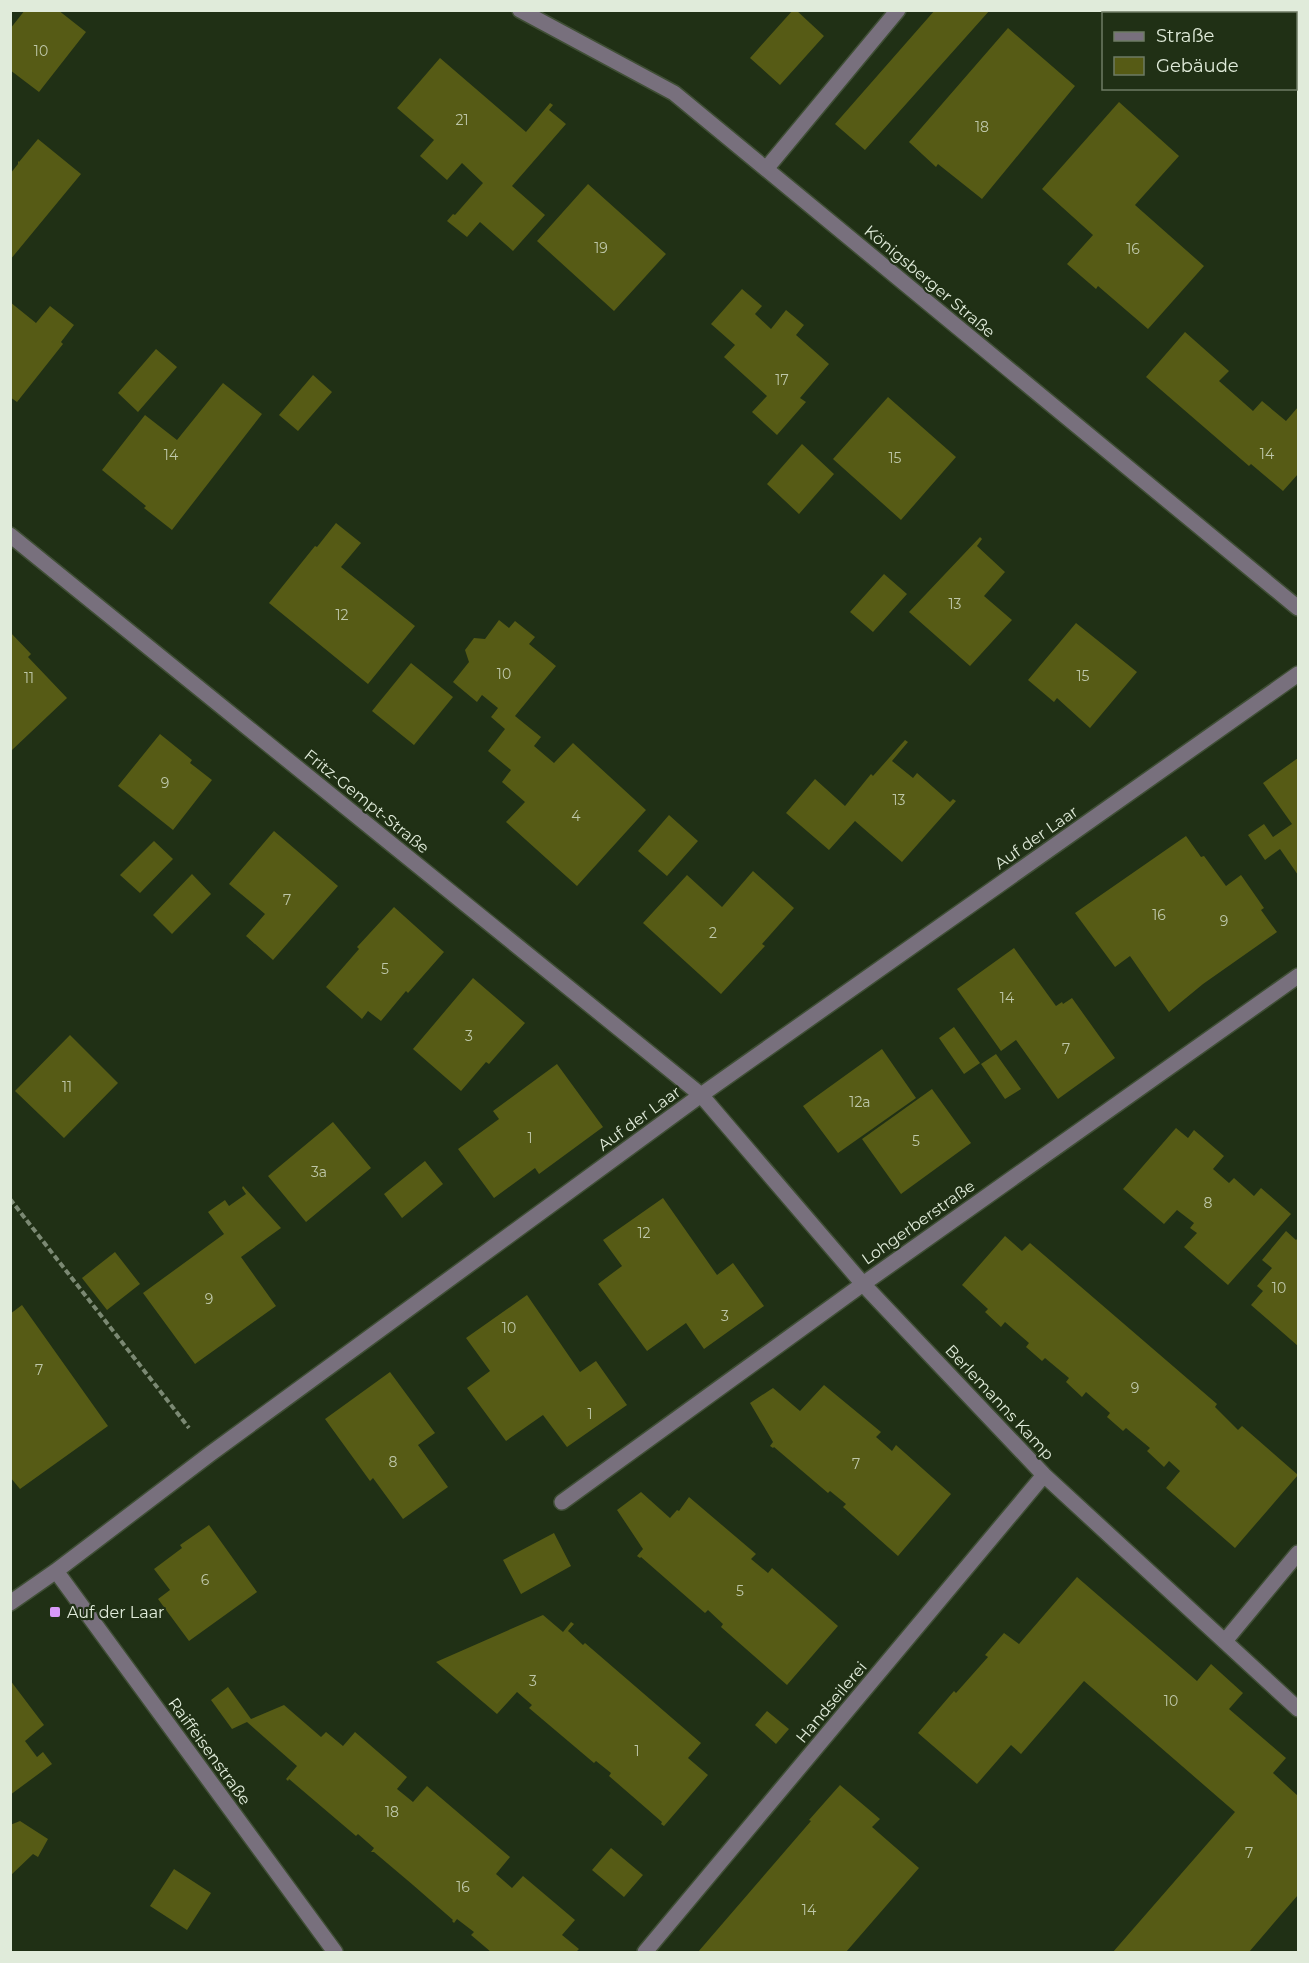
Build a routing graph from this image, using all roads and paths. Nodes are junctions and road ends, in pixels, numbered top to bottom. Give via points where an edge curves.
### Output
1 (520, 10) edge
2 (898, 10) edge
3 (766, 169) junction
4 (10, 535) edge
5 (1299, 608) edge
6 (1299, 674) edge
7 (1299, 976) edge
8 (701, 1095) junction
9 (10, 1199) edge
10 (863, 1284) junction
11 (210, 1454) junction
12 (1044, 1475) junction
13 (562, 1502) dead end
14 (1299, 1553) edge
15 (56, 1571) junction
16 (10, 1603) edge
17 (1226, 1641) junction
18 (1299, 1709) edge
19 (334, 1953) edge
20 (645, 1953) edge

1 - 3 street, Königsberger Straße via 674,93
2 - 3 street
3 - 5 street, Königsberger Straße
4 - 8 street, Fritz-Gempt-Straße
6 - 8 street, Auf der Laar
7 - 10 street, Lohgerberstraße
8 - 10 street, Berlemanns Kamp
8 - 11 street, Auf der Laar
9 - 11 path
10 - 12 street, Berlemanns Kamp
10 - 13 street, Lohgerberstraße
11 - 15 street, Auf der Laar
12 - 17 street, Berlemanns Kamp
12 - 20 street, Handseilerei
14 - 17 street
15 - 16 street, Auf der Laar
15 - 19 street, Raiffeisenstraße
17 - 18 street, Berlemanns Kamp

